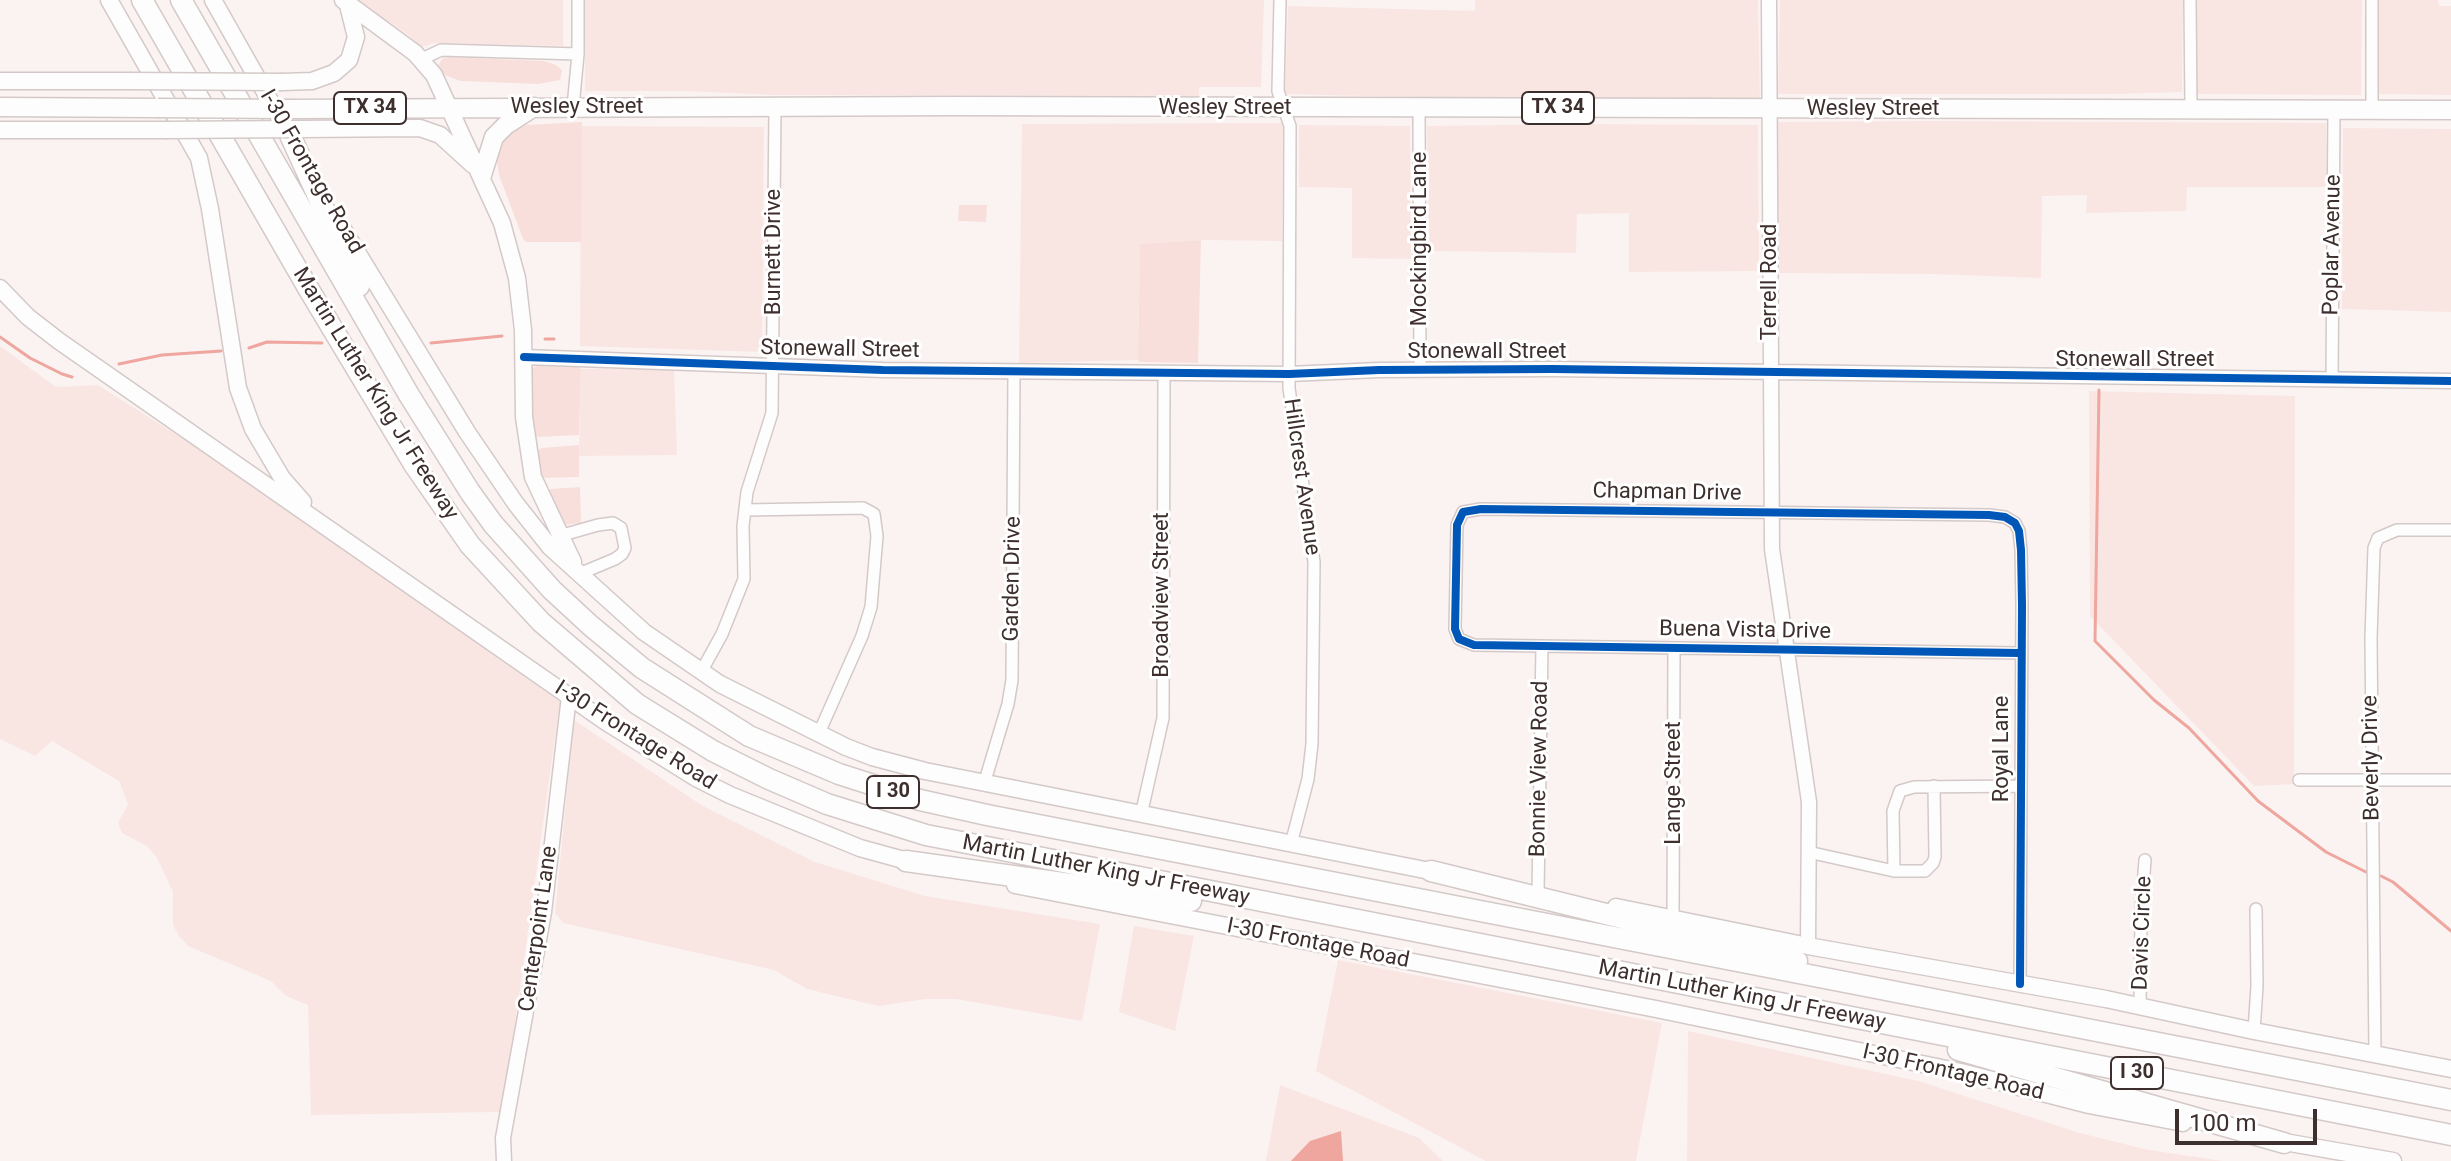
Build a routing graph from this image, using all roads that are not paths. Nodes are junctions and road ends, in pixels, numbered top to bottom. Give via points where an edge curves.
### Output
1 (109, 0) edge
2 (142, 0) edge
3 (181, 0) edge
4 (213, 0) edge
5 (578, 0) edge
6 (1280, 0) edge
7 (1769, 0) edge
8 (2190, 0) edge
9 (2372, 0) edge
10 (345, 2) edge
11 (578, 54) junction
12 (422, 59) junction
13 (0, 81) edge
14 (0, 107) edge
15 (450, 107) junction
16 (534, 107) junction
17 (573, 107) junction
18 (775, 107) junction
19 (1283, 108) junction
20 (1419, 108) junction
21 (1770, 108) junction
22 (2191, 109) junction
23 (2334, 109) junction
24 (2372, 109) junction
25 (2451, 110) edge
26 (0, 130) edge
27 (294, 132) junction
28 (482, 175) junction
29 (0, 288) edge
30 (524, 357) junction
31 (774, 367) junction
32 (1420, 370) junction
33 (1014, 371) junction
34 (1164, 373) junction
35 (1289, 374) junction
36 (1771, 374) junction
37 (2332, 380) junction
38 (2451, 381) edge
39 (409, 395) junction
40 (745, 510) junction
41 (1772, 513) junction
42 (2010, 519) joint
43 (323, 524) junction
44 (2451, 530) edge
45 (559, 536) junction
46 (579, 574) junction
47 (1469, 644) joint
48 (1542, 647) junction
49 (1674, 648) junction
50 (1788, 650) junction
51 (2020, 653) junction
52 (701, 672) junction
53 (569, 696) junction
54 (819, 733) junction
55 (2372, 779) junction
56 (2299, 780) dead end
57 (2451, 780) edge
58 (984, 784) junction
59 (1934, 786) junction
60 (2020, 786) junction
61 (1141, 815) junction
62 (1291, 844) junction
63 (1808, 852) junction
64 (2145, 860) dead end
65 (906, 861) junction
66 (1431, 871) junction
67 (1894, 871) junction
68 (1538, 892) junction
69 (2256, 909) dead end
70 (1673, 919) junction
71 (1386, 927) junction
72 (1808, 946) junction
73 (2020, 984) junction
74 (2140, 1007) junction
75 (1971, 1008) junction
76 (1823, 1012) junction
77 (2254, 1031) junction
78 (2375, 1055) junction
79 (2451, 1069) edge
80 (2451, 1100) edge
81 (2451, 1135) edge
82 (2284, 1143) junction
83 (504, 1161) edge
84 (2393, 1161) edge

1 - 43 main road, I-30 Frontage Road via 199,158 238,388 253,429 282,478
2 - 71 highway, Martin Luther King Jr Freeway / I 30 via 415,466 470,545 541,622 637,704 769,779 827,804 926,835
3 - 39 highway, Martin Luther King Jr Freeway / I 30
4 - 27 main road, I-30 Frontage Road
5 - 11 street
6 - 19 street, Hillcrest Avenue via 1278,91
7 - 21 street, Terrell Road
8 - 22 street
9 - 24 street
10 - 12 main road, I-30 Frontage Road
10 - 13 main road, bridge via 356,37 349,60 312,81
11 - 12 street via 441,50
11 - 17 street
12 - 15 main road, I-30 Frontage Road
14 - 15 main road, Wesley Street / TX 34, bridge
15 - 16 main road, Wesley Street / TX 34
15 - 28 main road, I-30 Frontage Road
16 - 17 main road, Wesley Street / TX 34
16 - 28 main road via 494,137
17 - 18 main road, Wesley Street / TX 34
18 - 19 main road, Wesley Street / TX 34
18 - 31 street, Burnett Drive
19 - 20 main road, Wesley Street / TX 34
19 - 35 street, Hillcrest Avenue via 1290,126
20 - 21 main road, Wesley Street / TX 34
20 - 32 street, Mockingbird Lane
21 - 22 main road, Wesley Street / TX 34
21 - 36 street, Terrell Road
22 - 23 main road, Wesley Street / TX 34
23 - 24 main road, Wesley Street / TX 34
23 - 37 street, Poplar Avenue
24 - 25 main road, Wesley Street / TX 34
26 - 27 main road, bridge
27 - 28 main road via 420,128 440,135
27 - 39 highway
27 - 46 main road, I-30 Frontage Road via 342,227 467,432 516,504
28 - 30 main road, I-30 Frontage Road via 517,278
29 - 43 main road, I-30 Frontage Road via 59,341
30 - 31 street, Stonewall Street
30 - 45 main road, I-30 Frontage Road via 524,417 533,477
31 - 33 street, Stonewall Street
31 - 40 street, Burnett Drive via 772,413
32 - 35 street, Stonewall Street
32 - 36 street, Stonewall Street
33 - 34 street, Stonewall Street
33 - 58 street, Garden Drive via 1012,680
34 - 35 street, Stonewall Street
34 - 61 street, Broadview Street via 1163,718
35 - 62 street, Hillcrest Avenue via 1314,562 1312,744
36 - 37 street, Stonewall Street
36 - 41 street, Terrell Road
37 - 38 street, Stonewall Street
39 - 75 highway, Martin Luther King Jr Freeway / I 30 via 493,524 552,590 642,668 749,736 805,761 896,793 987,815
40 - 52 street, Burnett Drive via 744,579
40 - 54 street via 863,508 874,514 871,607
41 - 42 street, Chapman Drive
41 - 47 street, Chapman Drive via 1463,512 1456,537 1455,629
41 - 50 street, Terrell Road via 1772,549
42 - 51 street, Royal Lane via 2019,531 2021,550
43 - 53 main road, I-30 Frontage Road
44 - 55 street, Beverly Drive via 2397,530 2378,538 2374,548
45 - 46 main road, I-30 Frontage Road
45 - 46 street via 613,523 621,528 622,554
46 - 52 main road, I-30 Frontage Road via 644,632
47 - 48 street, Buena Vista Drive
48 - 49 street, Buena Vista Drive
48 - 68 street, Bonnie View Road
49 - 50 street, Buena Vista Drive
49 - 70 street, Lange Street
50 - 51 street, Buena Vista Drive
50 - 63 street, Terrell Road via 1809,802
51 - 60 street, Royal Lane
52 - 54 main road, I-30 Frontage Road
53 - 65 main road, I-30 Frontage Road via 730,795
53 - 83 street, Centerpoint Lane via 544,912 503,1138
54 - 58 main road, I-30 Frontage Road via 872,757
55 - 56 street
55 - 57 street
55 - 78 street, Beverly Drive
58 - 61 main road, I-30 Frontage Road
59 - 60 street
59 - 67 street via 1904,788 1896,796
59 - 67 street via 1933,863 1920,872
60 - 73 street, Royal Lane
61 - 62 main road, I-30 Frontage Road
62 - 66 main road, I-30 Frontage Road
63 - 67 street
63 - 72 street, Terrell Road
64 - 74 street, Davis Circle
65 - 71 highway
65 - 82 main road, I-30 Frontage Road via 1656,1009
66 - 68 main road, I-30 Frontage Road
66 - 75 highway
68 - 70 main road, I-30 Frontage Road
69 - 77 street
70 - 72 main road, I-30 Frontage Road
71 - 76 highway, Martin Luther King Jr Freeway / I 30
72 - 73 main road, I-30 Frontage Road
73 - 74 main road, I-30 Frontage Road
74 - 77 main road, I-30 Frontage Road
75 - 80 highway, Martin Luther King Jr Freeway / I 30
76 - 81 highway, Martin Luther King Jr Freeway / I 30
76 - 82 highway
77 - 78 main road, I-30 Frontage Road
78 - 79 main road, I-30 Frontage Road
82 - 84 main road, I-30 Frontage Road

